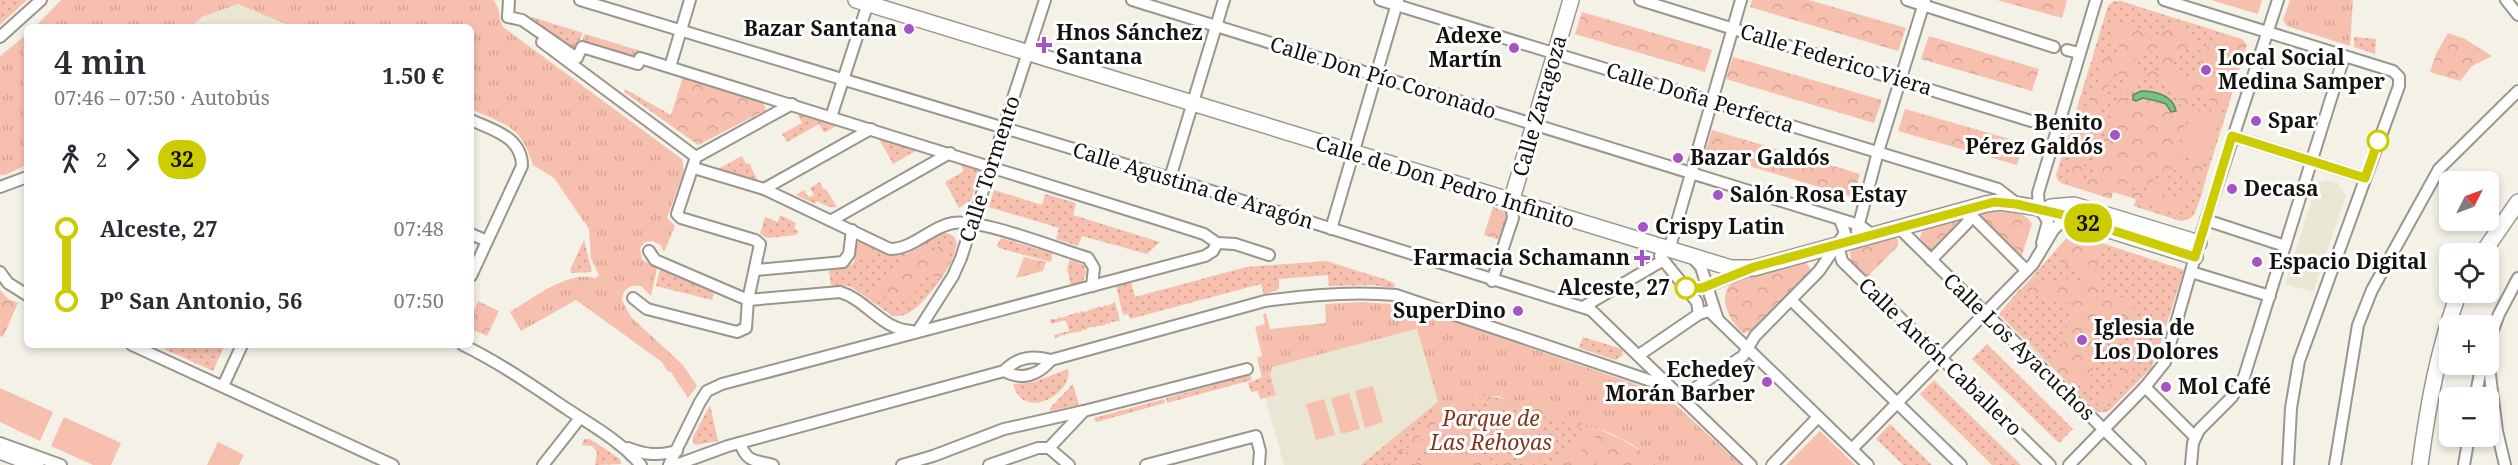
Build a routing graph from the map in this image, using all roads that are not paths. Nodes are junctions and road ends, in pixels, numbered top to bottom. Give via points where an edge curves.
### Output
1 (42, 0) edge
2 (509, 0) edge
3 (580, 0) edge
4 (690, 0) edge
5 (1045, 0) edge
6 (1132, 0) edge
7 (1224, 0) edge
8 (1380, 0) edge
9 (1571, 0) edge
10 (1640, 0) edge
11 (1741, 0) edge
12 (1906, 0) edge
13 (2096, 0) edge
14 (2164, 0) edge
15 (2278, 0) edge
16 (2506, 0) edge
17 (864, 1) edge
18 (1398, 3) edge
19 (1925, 3) edge
20 (2518, 15) edge
21 (508, 17) junction
22 (1216, 26) junction
23 (1732, 28) junction
24 (681, 30) junction
25 (2266, 33) junction
26 (0, 38) edge
27 (2054, 46) dead end
28 (2067, 50) dead end
29 (1027, 52) junction
30 (2079, 53) junction
31 (1555, 54) junction
32 (2344, 57) junction
33 (670, 67) junction
34 (1376, 76) junction
35 (842, 79) junction
36 (1902, 81) junction
37 (2518, 91) edge
38 (1710, 102) junction
39 (792, 104) junction
40 (1192, 104) junction
41 (831, 117) junction
42 (474, 121) edge
43 (2031, 121) tunnel mouth
44 (2044, 125) tunnel mouth
45 (1534, 126) junction
46 (1003, 128) junction
47 (871, 129) junction
48 (2056, 129) junction
49 (2232, 136) junction
50 (1878, 152) junction
51 (950, 153) junction
52 (1353, 153) junction
53 (2311, 160) junction
54 (695, 163) junction
55 (991, 166) junction
56 (1691, 174) junction
57 (24, 178) edge
58 (1170, 178) junction
59 (2365, 178) junction
60 (0, 187) edge
61 (764, 189) junction
62 (1511, 202) junction
63 (2518, 202) edge
64 (2016, 204) junction
65 (2039, 208) junction
66 (1967, 212) junction
67 (2068, 216) junction
68 (832, 220) junction
69 (1840, 220) junction
70 (2206, 220) junction
71 (972, 222) junction
72 (1899, 228) junction
73 (1331, 229) junction
74 (852, 230) junction
75 (1856, 233) junction
76 (474, 235) edge
77 (487, 241) junction
78 (1216, 243) junction
79 (2490, 243) edge
80 (1838, 245) junction
81 (2285, 246) junction
82 (649, 251) dead end
83 (1662, 252) junction
84 (1807, 253) junction
85 (1269, 255) dead end
86 (2038, 257) junction
87 (2195, 257) junction
88 (1693, 258) junction
89 (1931, 260) junction
90 (1754, 267) junction
91 (474, 269) edge
92 (756, 270) junction
93 (2026, 270) junction
94 (1819, 271) junction
95 (0, 272) edge
96 (2518, 278) edge
97 (1726, 279) junction
98 (1492, 281) junction
99 (1092, 286) junction
100 (1708, 286) junction
101 (1686, 288) junction
102 (24, 293) edge
103 (2270, 296) junction
104 (633, 298) dead end
105 (748, 300) junction
106 (1791, 300) junction
107 (2455, 303) edge
108 (1583, 307) junction
109 (1717, 313) junction
110 (1984, 313) junction
111 (1699, 314) junction
112 (2499, 315) edge
113 (918, 331) junction
114 (146, 348) edge
115 (241, 348) edge
116 (469, 348) edge
117 (1748, 348) junction
118 (1640, 355) junction
119 (1940, 357) junction
120 (1051, 360) junction
121 (1247, 369) dead end
122 (1004, 371) junction
123 (2490, 375) edge
124 (223, 386) junction
125 (2145, 387) junction
126 (1672, 388) junction
127 (1682, 397) junction
128 (1896, 403) junction
129 (1084, 411) junction
130 (580, 417) junction
131 (1818, 417) junction
132 (2104, 429) junction
133 (2195, 437) junction
134 (0, 443) edge
135 (740, 443) junction
136 (678, 446) junction
137 (624, 447) junction
138 (2467, 447) edge
139 (1049, 448) junction
140 (1851, 449) junction
141 (0, 451) edge
142 (712, 452) junction
143 (640, 462) edge
144 (36, 465) edge
145 (61, 465) edge
146 (393, 465) edge
147 (543, 465) edge
148 (669, 465) edge
149 (676, 465) edge
150 (693, 465) edge
151 (773, 465) edge
152 (902, 465) edge
153 (989, 465) edge
154 (1068, 465) edge
155 (1146, 465) edge
156 (1259, 465) edge
157 (1751, 465) edge
158 (1772, 465) edge
159 (1868, 465) edge
160 (1961, 465) edge
161 (2050, 465) edge
162 (2069, 465) edge
163 (2140, 465) edge
164 (2191, 465) edge
165 (2289, 465) edge
166 (2335, 465) edge
167 (2420, 465) edge
168 (2464, 465) edge
169 (2505, 465) edge

1 - 26 street
2 - 21 street
3 - 24 street, Calle Agustina de Aragón
4 - 24 street
5 - 29 street, Calle Tormento
6 - 22 street, Calle Don Pío Coronado
7 - 22 street
8 - 18 street, Calle Doña Perfecta
9 - 31 street, Calle Zaragoza
10 - 23 street, Calle Federico Viera
11 - 23 street
12 - 19 street
13 - 30 street
14 - 25 street
15 - 25 street
16 - 20 street
17 - 29 street, Calle de Don Pedro Infinito
17 - 35 street
18 - 31 street, Calle Doña Perfecta
18 - 34 street
19 - 27 street
19 - 36 street
21 - 33 street via 522,21 577,58 582,47 638,64 640,58
21 - 54 street
22 - 34 street, Calle Don Pío Coronado
22 - 40 street
23 - 36 street, Calle Federico Viera
23 - 38 street
24 - 33 street
24 - 35 street, Calle Agustina de Aragón
25 - 32 street
25 - 49 street
28 - 30 street
29 - 40 street, Calle de Don Pedro Infinito
29 - 46 street, Calle Tormento
30 - 48 street
31 - 38 street, Calle Doña Perfecta
31 - 45 street, Calle Zaragoza
32 - 53 street
32 - 59 street via 2393,71 2399,77
33 - 39 street
34 - 45 street, Calle Don Pío Coronado
34 - 52 street
35 - 41 street
35 - 46 street, Calle Agustina de Aragón
36 - 43 street, Calle Federico Viera
36 - 50 street
37 - 166 street via 2439,170 2372,290 2358,325
38 - 50 street, Calle Doña Perfecta
38 - 56 street
39 - 41 street
39 - 54 street
40 - 52 street, Calle de Don Pedro Infinito
40 - 58 street
41 - 47 street
42 - 77 street via 507,137 521,154 522,166
44 - 48 street
45 - 56 street, Calle Don Pío Coronado
45 - 62 street, Calle Zaragoza
46 - 55 street, Calle Tormento
46 - 58 street, Calle Agustina de Aragón
47 - 51 street
47 - 61 street
48 - 65 street via 2038,193
49 - 53 street
49 - 70 street
50 - 64 street, Calle Doña Perfecta via 1998,189
50 - 75 street
51 - 55 street
51 - 68 street
52 - 62 street, Calle de Don Pedro Infinito
52 - 73 street
53 - 59 street
53 - 81 street
54 - 61 street
54 - 92 street via 677,214 755,240 761,249
55 - 71 street, Calle Tormento
55 - 78 street via 1204,234
56 - 69 street, Calle Don Pío Coronado
56 - 83 street
57 - 60 street
58 - 73 street, Calle Agustina de Aragón
59 - 165 street via 2299,361 2291,408
61 - 68 street
62 - 83 street, Calle de Don Pedro Infinito
62 - 98 street, Calle Zaragoza via 1513,218
63 - 79 street
64 - 65 street, Calle de Don Pedro Infinito
64 - 66 street, Calle de Don Pedro Infinito via 1994,202
65 - 67 street, Calle de Don Pedro Infinito
65 - 86 street via 2048,221
65 - 87 street, Calle de Don Pedro Infinito via 2074,205
66 - 72 street, Calle de Don Pedro Infinito
66 - 89 street via 1968,222
66 - 93 street
67 - 86 street via 2054,229
67 - 87 street, Calle de Don Pedro Infinito
68 - 74 street
69 - 75 street, Calle Don Pío Coronado
69 - 80 street via 1845,233
70 - 81 street
70 - 87 street
71 - 74 street via 951,223 901,249 890,249
71 - 99 street via 1088,258 1095,268
71 - 113 street, Calle Tormento via 954,276
72 - 75 street, Calle de Don Pedro Infinito via 1873,235
72 - 89 street, Calle Los Ayacuchos
73 - 98 street, Calle Agustina de Aragón
74 - 92 street via 849,254 843,262
75 - 80 street, Calle de Don Pedro Infinito
76 - 77 street
77 - 91 street
78 - 85 street via 1235,244
78 - 99 street via 1213,251 1204,256
80 - 84 street, Calle de Don Pedro Infinito
80 - 94 street
80 - 119 street, Calle Antón Caballero via 1842,261
81 - 103 street
82 - 105 street via 655,260
83 - 88 street, Calle de Don Pedro Infinito
83 - 101 street
83 - 108 street
84 - 90 street, Calle de Don Pedro Infinito
84 - 94 street via 1819,259
86 - 93 street
87 - 103 street
87 - 125 street via 2165,363
88 - 90 street, Calle de Don Pedro Infinito via 1731,268
88 - 100 street via 1700,264
89 - 110 street, Calle Los Ayacuchos
90 - 97 street
92 - 105 street
93 - 110 street
94 - 106 street
95 - 102 street
96 - 112 street
97 - 100 street
97 - 109 street via 1718,289
98 - 108 street, Calle Agustina de Aragón
99 - 113 street
100 - 101 street
100 - 109 street
101 - 111 street via 1697,302
103 - 133 street via 2237,391
104 - 105 street via 647,309 737,332 746,328
105 - 113 street via 840,292 850,295 896,329
106 - 117 street
106 - 128 street
107 - 167 street via 2431,385
108 - 118 street, Calle Agustina de Aragón via 1596,313
109 - 111 street
109 - 117 street
110 - 119 street
110 - 132 street, Calle Los Ayacuchos
111 - 118 street
113 - 136 street via 722,384 707,392
114 - 124 street
115 - 124 street
116 - 130 street
117 - 127 street via 1743,356
117 - 131 street
118 - 126 street, Calle Agustina de Aragón
119 - 128 street
119 - 161 street, Calle Antón Caballero
120 - 122 street via 1025,358
120 - 122 street via 1029,376
120 - 126 street via 1265,302 1372,292 1396,295
121 - 129 street
122 - 135 street
123 - 169 street
124 - 146 street
125 - 132 street
125 - 133 street
126 - 127 street, Calle Agustina de Aragón
127 - 157 street, Calle Agustina de Aragón
128 - 140 street
128 - 160 street
129 - 139 street
129 - 152 street via 1004,429
130 - 137 street
130 - 147 street
131 - 140 street
131 - 158 street
132 - 162 street
132 - 163 street, Calle Los Ayacuchos
133 - 164 street
134 - 145 street
135 - 142 street
135 - 151 street via 748,459
136 - 137 street via 660,455 646,455
136 - 142 street via 687,451
136 - 148 street
137 - 143 street
138 - 168 street
139 - 153 street
139 - 154 street
140 - 159 street
141 - 144 street
142 - 149 street
142 - 150 street
155 - 156 street via 1256,436

